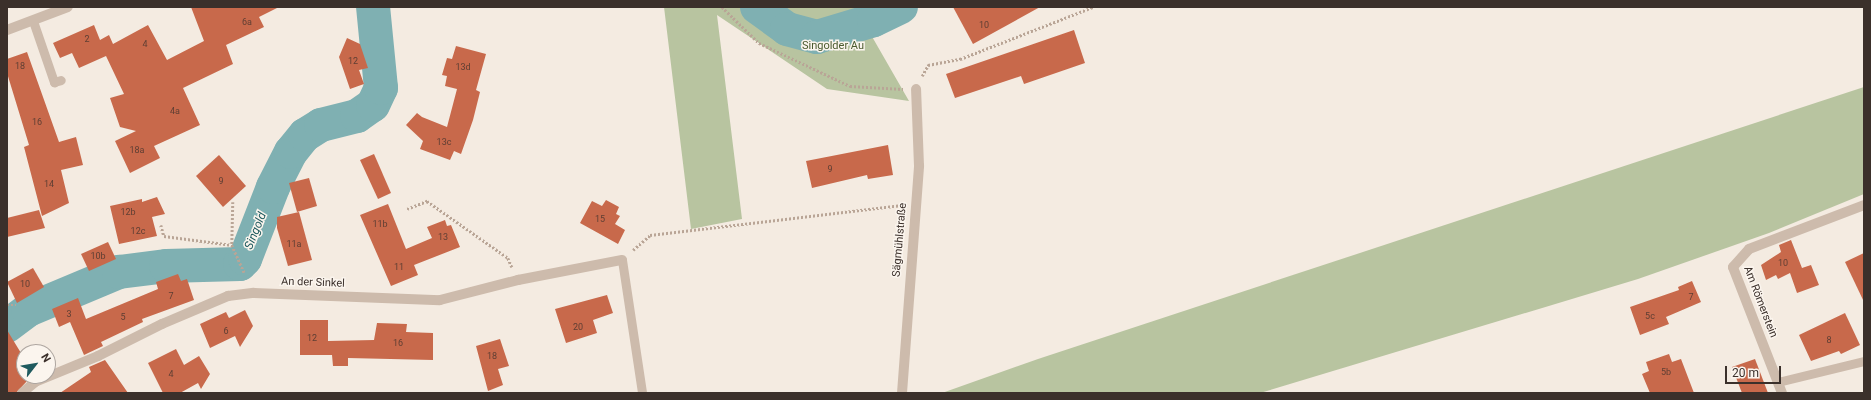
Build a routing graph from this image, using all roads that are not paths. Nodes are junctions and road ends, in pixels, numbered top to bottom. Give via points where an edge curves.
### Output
1 (68, 7) edge
2 (33, 21) junction
3 (7, 30) edge
4 (61, 80) dead end
5 (916, 89) road end
6 (1864, 205) edge
7 (622, 260) joint
8 (1864, 361) edge
9 (1778, 382) junction
10 (22, 393) edge
11 (642, 393) edge
12 (902, 393) edge
13 (1782, 393) edge

1 - 2 street
2 - 3 street
2 - 4 lane via 54,82
5 - 12 street, Sägmühlstraße via 918,166
6 - 9 street, Am Römerstein via 1749,249 1733,267
7 - 10 street, An der Sinkel via 518,280 440,300 254,293 228,296 162,324 98,356 34,382
7 - 11 lane
8 - 9 lane
9 - 13 street, Am Römerstein

